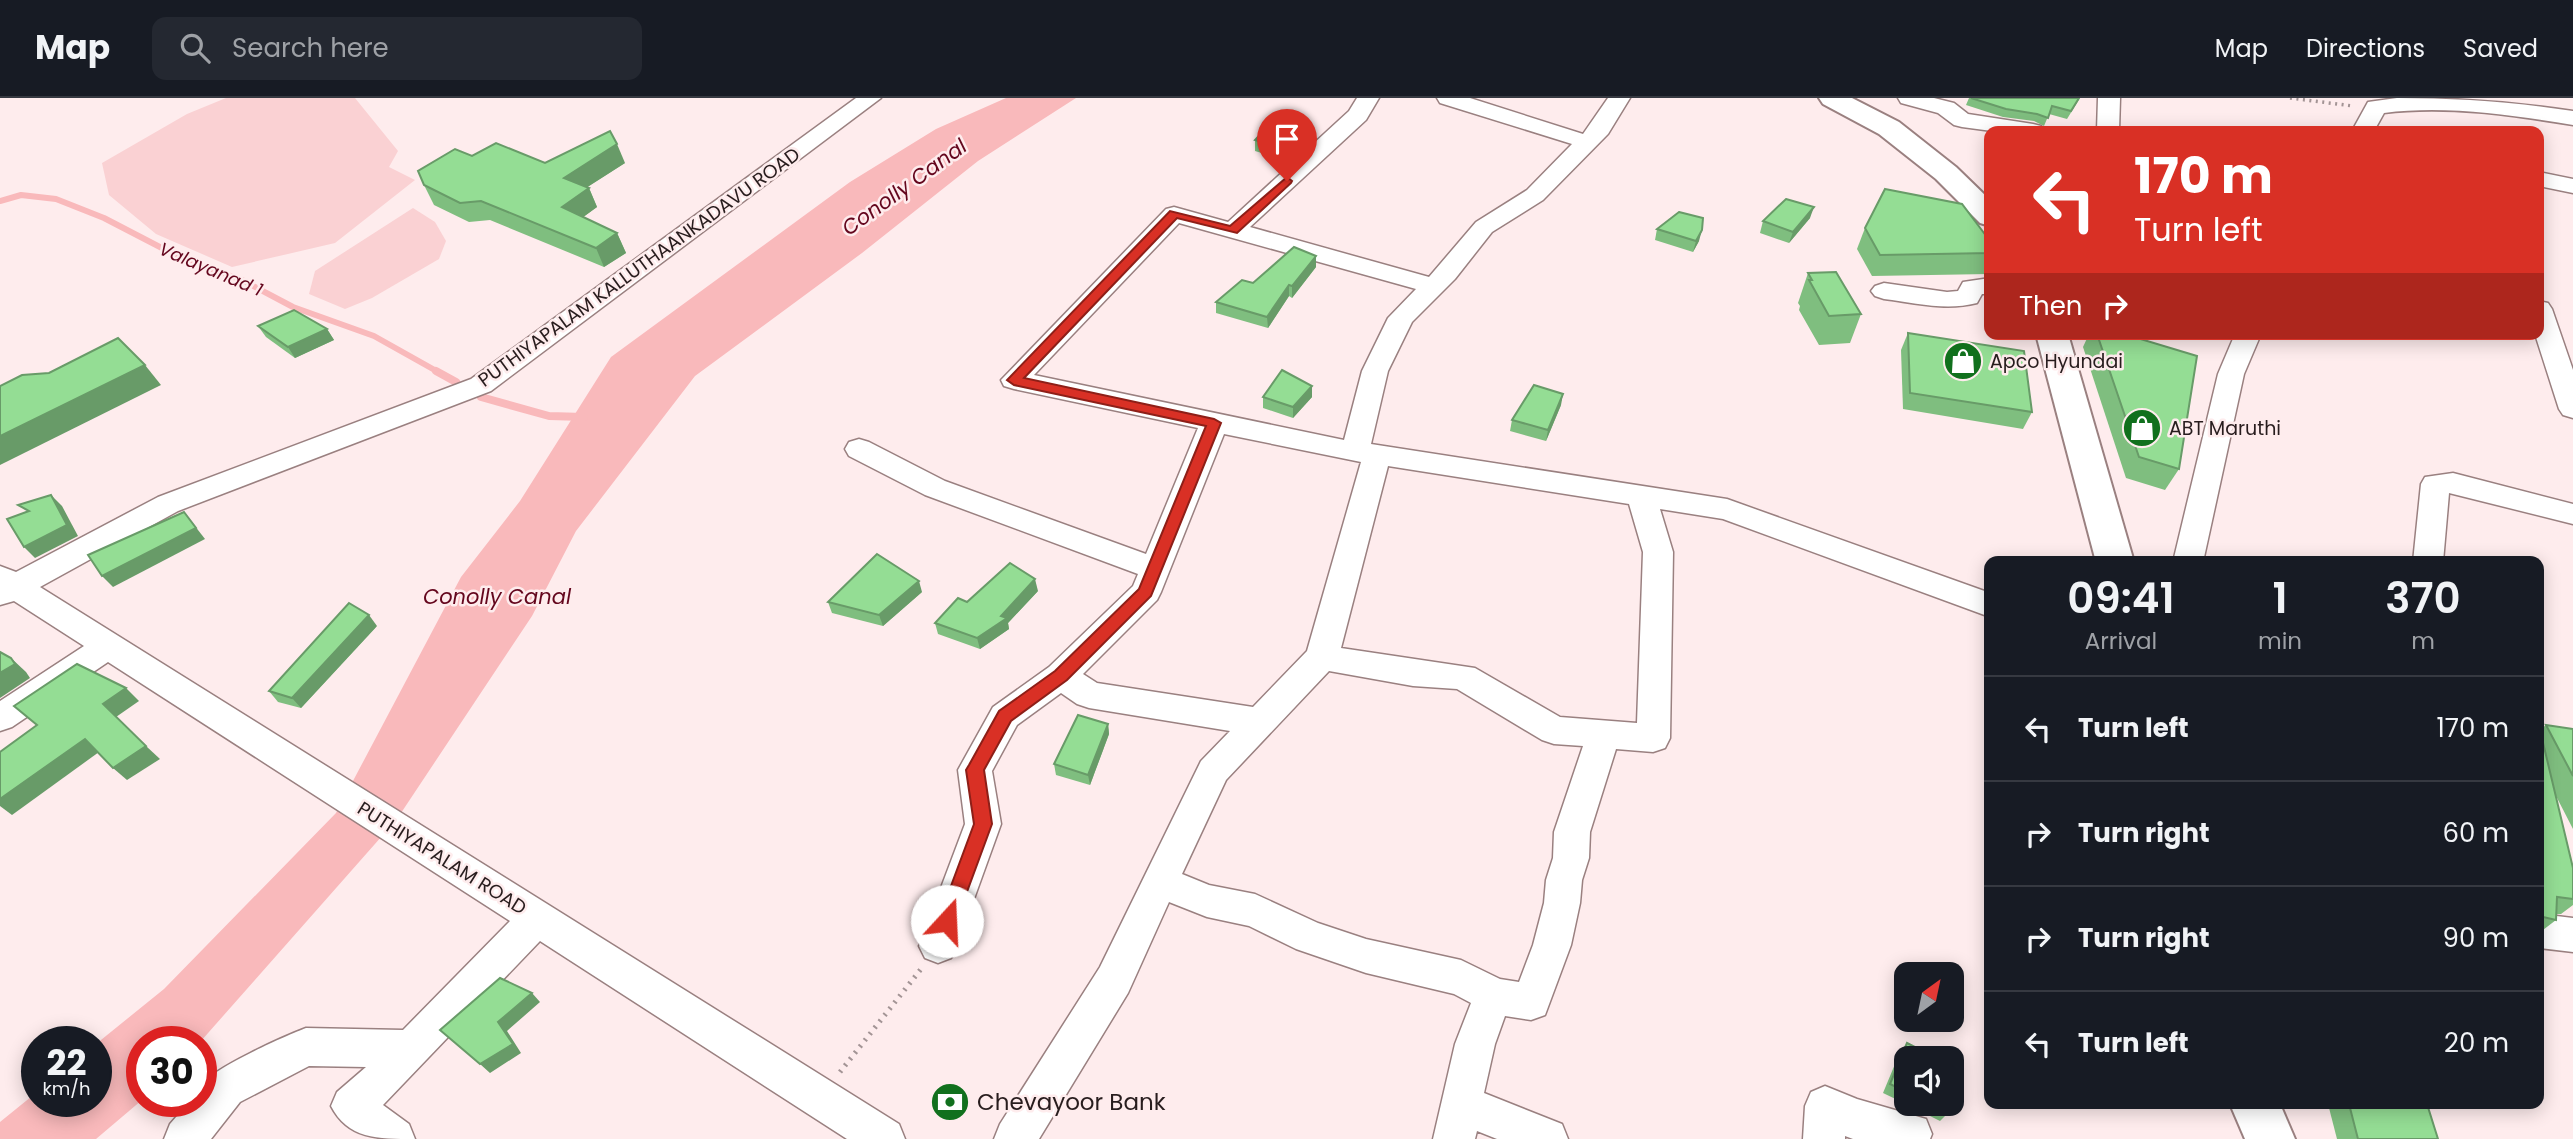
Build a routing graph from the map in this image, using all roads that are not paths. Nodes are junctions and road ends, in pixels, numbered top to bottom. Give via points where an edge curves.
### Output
1 (870, 98) edge
2 (1368, 98) edge
3 (1448, 98) edge
4 (1619, 98) edge
5 (1832, 98) edge
6 (1909, 98) edge
7 (2109, 98) edge
8 (2573, 118) edge
9 (2001, 126) edge
10 (2108, 126) edge
11 (2366, 126) edge
12 (1587, 142) junction
13 (2544, 180) edge
14 (2573, 186) edge
15 (1984, 211) edge
16 (1233, 230) junction
17 (1434, 286) junction
18 (1984, 286) edge
19 (1884, 291) dead end
20 (2544, 324) edge
21 (2054, 340) edge
22 (2245, 340) edge
23 (2573, 409) edge
24 (1214, 423) junction
25 (859, 449) dead end
26 (1366, 453) junction
27 (1642, 497) junction
28 (2573, 514) edge
29 (2113, 556) edge
30 (2189, 556) edge
31 (2429, 556) edge
32 (1155, 569) junction
33 (5, 586) edge
34 (1984, 603) edge
35 (108, 646) junction
36 (1322, 657) junction
37 (1061, 676) junction
38 (0, 718) edge
39 (1261, 722) junction
40 (1605, 734) junction
41 (1160, 882) junction
42 (538, 918) junction
43 (2544, 932) edge
44 (2573, 935) edge
45 (938, 946) road end
46 (1495, 996) junction
47 (412, 1049) junction
48 (2257, 1109) edge
49 (1459, 1122) edge
50 (1910, 1134) dead end
51 (185, 1139) edge
52 (394, 1139) edge
53 (884, 1139) edge
54 (1015, 1139) edge
55 (1547, 1139) edge
56 (1825, 1139) edge
57 (2270, 1139) edge

1 - 33 street, PUTHIYAPALAM KALLUTHAANKADAVU ROAD via 481,385 169,504
2 - 16 street via 1358,116
3 - 12 street
4 - 12 street
5 - 15 main road via 1889,128 1946,173
6 - 9 street via 1946,108 1962,120
7 - 10 street
8 - 11 street via 2457,98 2387,103 2376,107
12 - 17 street via 1535,195 1484,227
13 - 14 street
16 - 17 street
16 - 24 street via 1174,214 1014,380
17 - 26 street via 1401,318 1375,371
18 - 19 street via 1972,287 1968,298 1947,300
20 - 23 street
21 - 29 main road
22 - 30 street via 2231,374
24 - 26 street
24 - 32 street
25 - 32 street via 935,488
26 - 27 street
26 - 36 street
27 - 34 street via 1727,509
27 - 40 street via 1658,552 1653,738
28 - 31 street via 2453,483 2435,484
32 - 37 street via 1146,592
33 - 35 street, PUTHIYAPALAM ROAD
35 - 38 street
35 - 42 street, PUTHIYAPALAM ROAD
36 - 39 street
36 - 40 street via 1463,677 1554,730
37 - 39 street via 1088,695
37 - 45 street via 1005,716 975,770 983,824
39 - 41 street via 1213,771
40 - 46 street via 1572,832 1571,858 1552,946 1531,1003
41 - 46 street via 1206,901 1255,911 1366,956 1461,978
41 - 54 street via 1114,980
42 - 47 street
42 - 53 street, PUTHIYAPALAM ROAD
43 - 44 street
46 - 49 street via 1472,1052
47 - 51 street via 306,1047 226,1088
47 - 52 street via 351,1106
48 - 57 main road
49 - 55 street
50 - 56 street via 1825,1106

